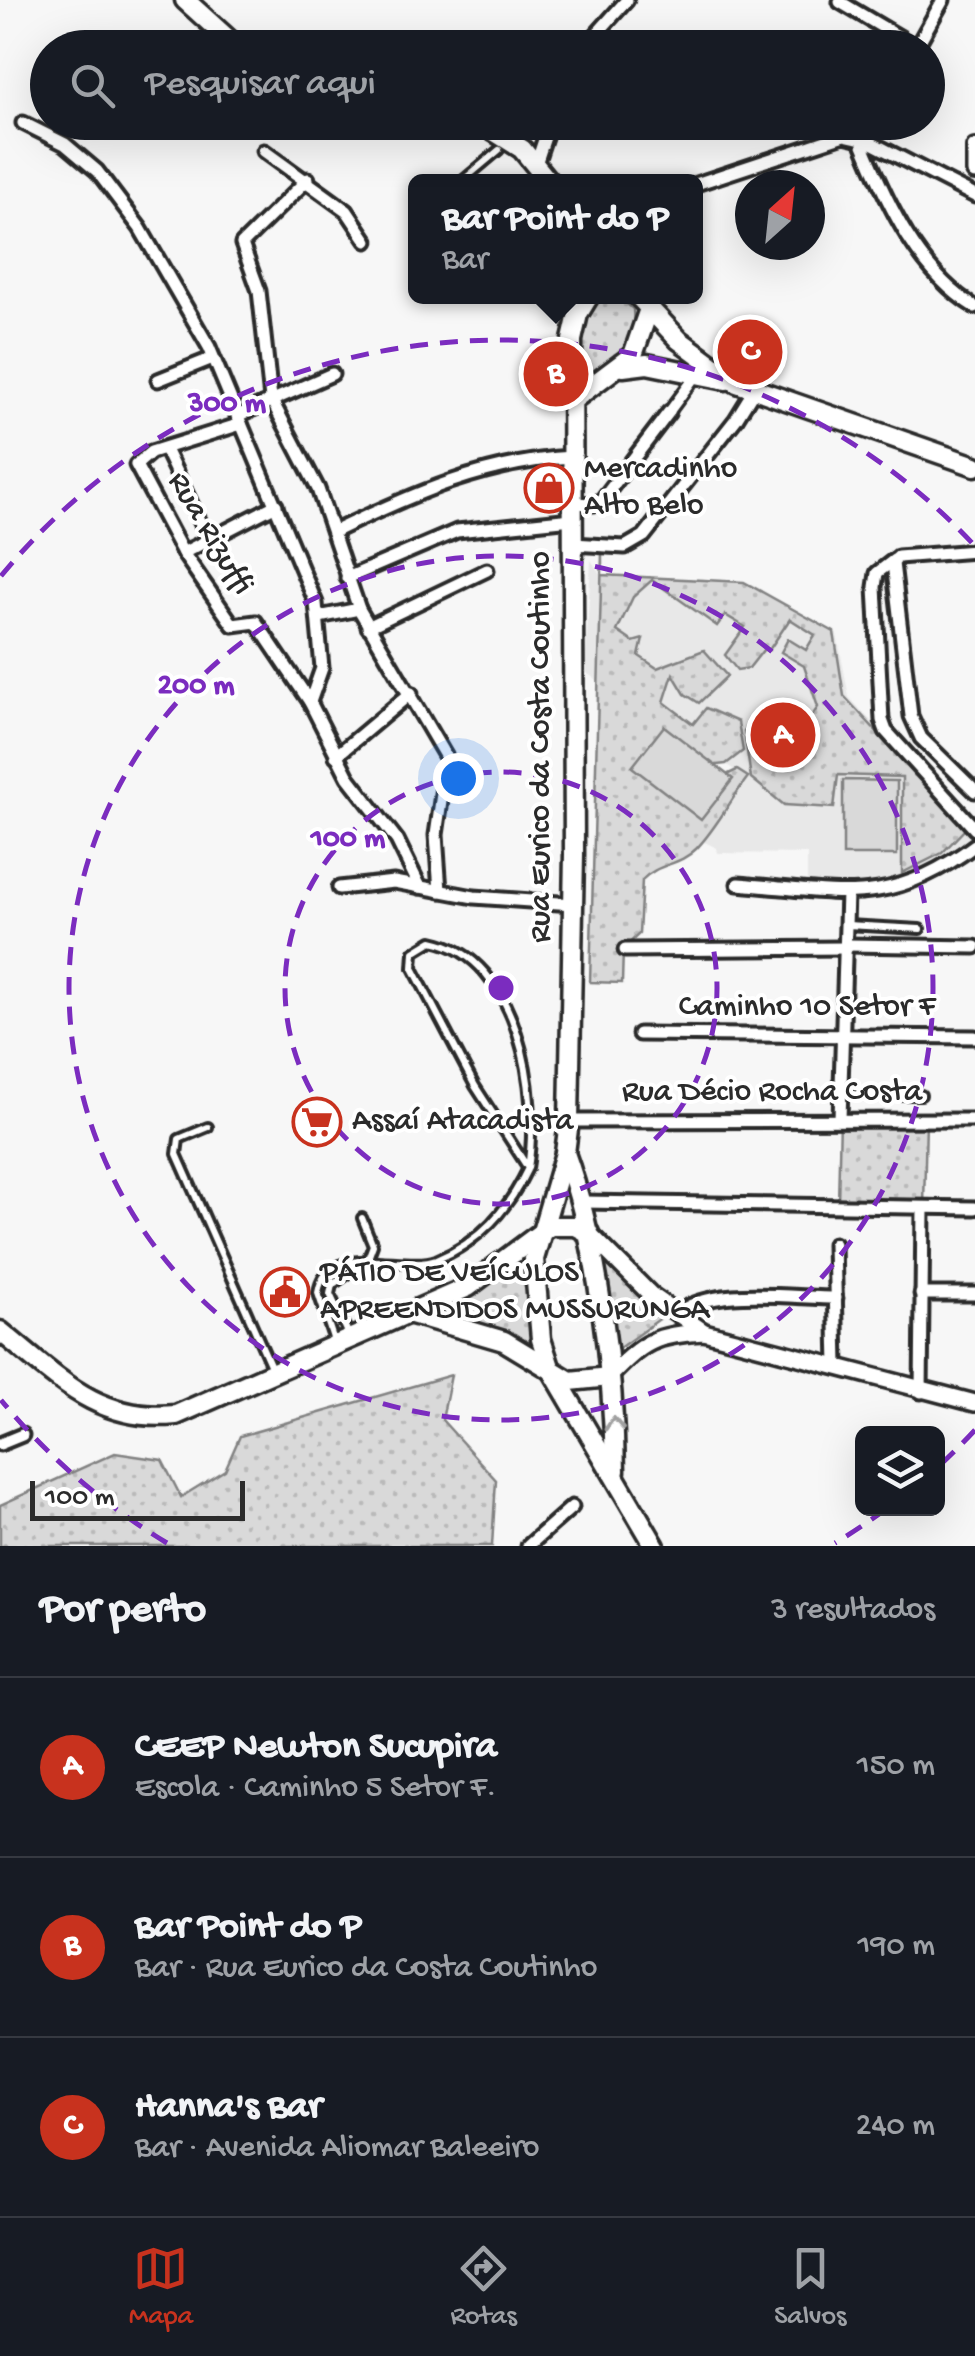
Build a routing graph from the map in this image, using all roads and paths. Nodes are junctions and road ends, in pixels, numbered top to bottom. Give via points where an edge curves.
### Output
1 (185, 0) edge
2 (627, 0) edge
3 (943, 0) edge
4 (840, 2) edge
5 (218, 30) edge
6 (600, 30) edge
7 (886, 30) edge
8 (926, 30) edge
9 (23, 124) dead end
10 (30, 127) edge
11 (57, 140) edge
12 (500, 140) edge
13 (548, 140) edge
14 (826, 140) edge
15 (866, 140) joint
16 (505, 145) junction
17 (975, 148) edge
18 (264, 151) dead end
19 (975, 172) edge
20 (471, 174) edge
21 (541, 174) edge
22 (543, 174) edge
23 (308, 178) junction
24 (703, 182) edge
25 (975, 196) edge
26 (367, 240) dead end
27 (644, 304) edge
28 (645, 304) edge
29 (576, 305) edge
30 (975, 308) edge
31 (213, 358) junction
32 (623, 366) junction
33 (332, 374) dead end
34 (697, 374) junction
35 (158, 380) dead end
36 (746, 386) junction
37 (271, 399) junction
38 (574, 400) junction
39 (669, 412) joint
40 (239, 420) junction
41 (165, 449) junction
42 (573, 457) junction
43 (975, 466) edge
44 (276, 504) junction
45 (572, 511) junction
46 (333, 532) junction
47 (208, 537) junction
48 (572, 544) junction
49 (975, 551) edge
50 (184, 552) junction
51 (894, 560) junction
52 (488, 570) dead end
53 (346, 578) junction
54 (359, 609) junction
55 (320, 617) junction
56 (368, 627) junction
57 (411, 693) junction
58 (310, 702) junction
59 (336, 756) junction
60 (975, 791) edge
61 (975, 828) edge
62 (975, 845) edge
63 (738, 884) dead end
64 (420, 887) junction
65 (338, 888) dead end
66 (440, 891) junction
67 (847, 893) junction
68 (573, 904) junction
69 (847, 925) junction
70 (920, 928) dead end
71 (847, 946) junction
72 (975, 947) edge
73 (625, 950) dead end
74 (639, 1034) dead end
75 (842, 1035) junction
76 (975, 1036) edge
77 (841, 1094) junction
78 (921, 1095) dead end
79 (840, 1119) junction
80 (975, 1120) edge
81 (569, 1121) junction
82 (208, 1127) dead end
83 (565, 1153) junction
84 (528, 1168) junction
85 (583, 1202) junction
86 (923, 1208) junction
87 (975, 1208) edge
88 (362, 1218) dead end
89 (589, 1233) junction
90 (537, 1235) junction
91 (834, 1244) dead end
92 (366, 1261) junction
93 (921, 1294) junction
94 (975, 1294) edge
95 (836, 1298) junction
96 (411, 1314) junction
97 (677, 1314) junction
98 (0, 1331) edge
99 (704, 1332) junction
100 (344, 1344) junction
101 (837, 1365) junction
102 (274, 1375) junction
103 (556, 1375) junction
104 (609, 1376) junction
105 (922, 1392) junction
106 (975, 1403) edge
107 (22, 1435) dead end
108 (0, 1444) edge
109 (616, 1472) junction
110 (572, 1507) dead end
111 (528, 1546) edge
112 (656, 1546) edge

1 - 5 main road
2 - 6 street
3 - 8 street
4 - 7 street
9 - 10 street
11 - 31 street via 97,172 145,237
12 - 16 main road
13 - 22 street
14 - 24 street
15 - 25 street
15 - 30 street via 868,158 917,250 942,285
16 - 20 lane
16 - 21 main road
17 - 19 street
18 - 23 street
23 - 26 street via 352,216
23 - 37 street via 242,244 259,291
27 - 32 main road via 638,347
28 - 36 main road via 679,340
29 - 38 main road, Rua Eurico da Costa Coutinho
31 - 35 street
31 - 40 street
32 - 34 main road
32 - 38 main road
33 - 37 street, Rua Rizuffi
34 - 36 main road
34 - 39 street
36 - 43 main road
36 - 48 street via 736,420 644,536 624,548
37 - 40 street, Rua Rizuffi
37 - 46 street
38 - 42 main road, Rua Eurico da Costa Coutinho
39 - 45 street via 602,500
40 - 41 street, Rua Rizuffi
40 - 44 street
41 - 47 street
41 - 50 street, Rua Rizuffi via 136,465
42 - 45 main road, Rua Eurico da Costa Coutinho
42 - 46 street via 514,462 465,476
44 - 47 street
44 - 55 street
45 - 48 main road, Rua Eurico da Costa Coutinho
45 - 53 street via 457,530
46 - 53 street
47 - 50 street
48 - 68 main road, Rua Eurico da Costa Coutinho
49 - 51 street
50 - 58 street, Rua Rizuffi via 234,625 256,622
51 - 60 street via 911,716 922,738
51 - 61 street via 880,569 875,587 882,720
52 - 56 street
53 - 54 street
54 - 55 street
54 - 56 street
55 - 58 street via 322,668
56 - 57 street
57 - 59 street
57 - 66 street via 447,759 436,835
58 - 59 street
59 - 64 street via 398,840
62 - 67 street via 909,886
63 - 67 street
64 - 65 street via 381,882
64 - 66 street
66 - 68 street
67 - 69 street
68 - 81 main road, Rua Eurico da Costa Coutinho
69 - 70 lane
69 - 71 street
71 - 72 street
71 - 73 street
71 - 75 street
74 - 75 street, Caminho 10 Setor F
75 - 76 street, Caminho 10 Setor F
75 - 77 street
77 - 78 lane
77 - 79 street
79 - 80 street, Rua Décio Rocha Costa
79 - 81 street, Rua Décio Rocha Costa
81 - 83 main road, Rua Eurico da Costa Coutinho
82 - 102 lane via 177,1141 177,1154
83 - 85 main road, Rua Eurico da Costa Coutinho
83 - 90 main road, Rua Eurico da Costa Coutinho
84 - 84 lane via 534,1134 523,1043 480,964 457,946 432,941 414,952 413,968 475,1086
84 - 92 lane via 510,1206 462,1247 428,1262
85 - 86 street
85 - 89 main road, Rua Eurico da Costa Coutinho
86 - 87 street
86 - 93 street
88 - 92 lane via 373,1245
89 - 90 main road via 563,1224
89 - 97 street
89 - 104 main road, Rua Eurico da Costa Coutinho
90 - 96 main road via 491,1275
90 - 103 main road via 539,1324
91 - 95 street
92 - 100 lane via 332,1285
92 - 100 lane via 340,1266 319,1284 320,1304
93 - 94 street
93 - 105 street
95 - 97 street via 710,1297
95 - 101 street
96 - 100 main road
96 - 103 main road via 476,1329
97 - 99 street
98 - 102 main road via 96,1406 131,1416 176,1415
99 - 101 street
99 - 104 street via 646,1341
100 - 102 main road
101 - 105 street
103 - 104 main road via 584,1383
103 - 109 main road
109 -> 104 main road, Rua Eurico da Costa Coutinho
105 - 106 street
107 - 108 street
109 - 112 main road
110 - 111 street

